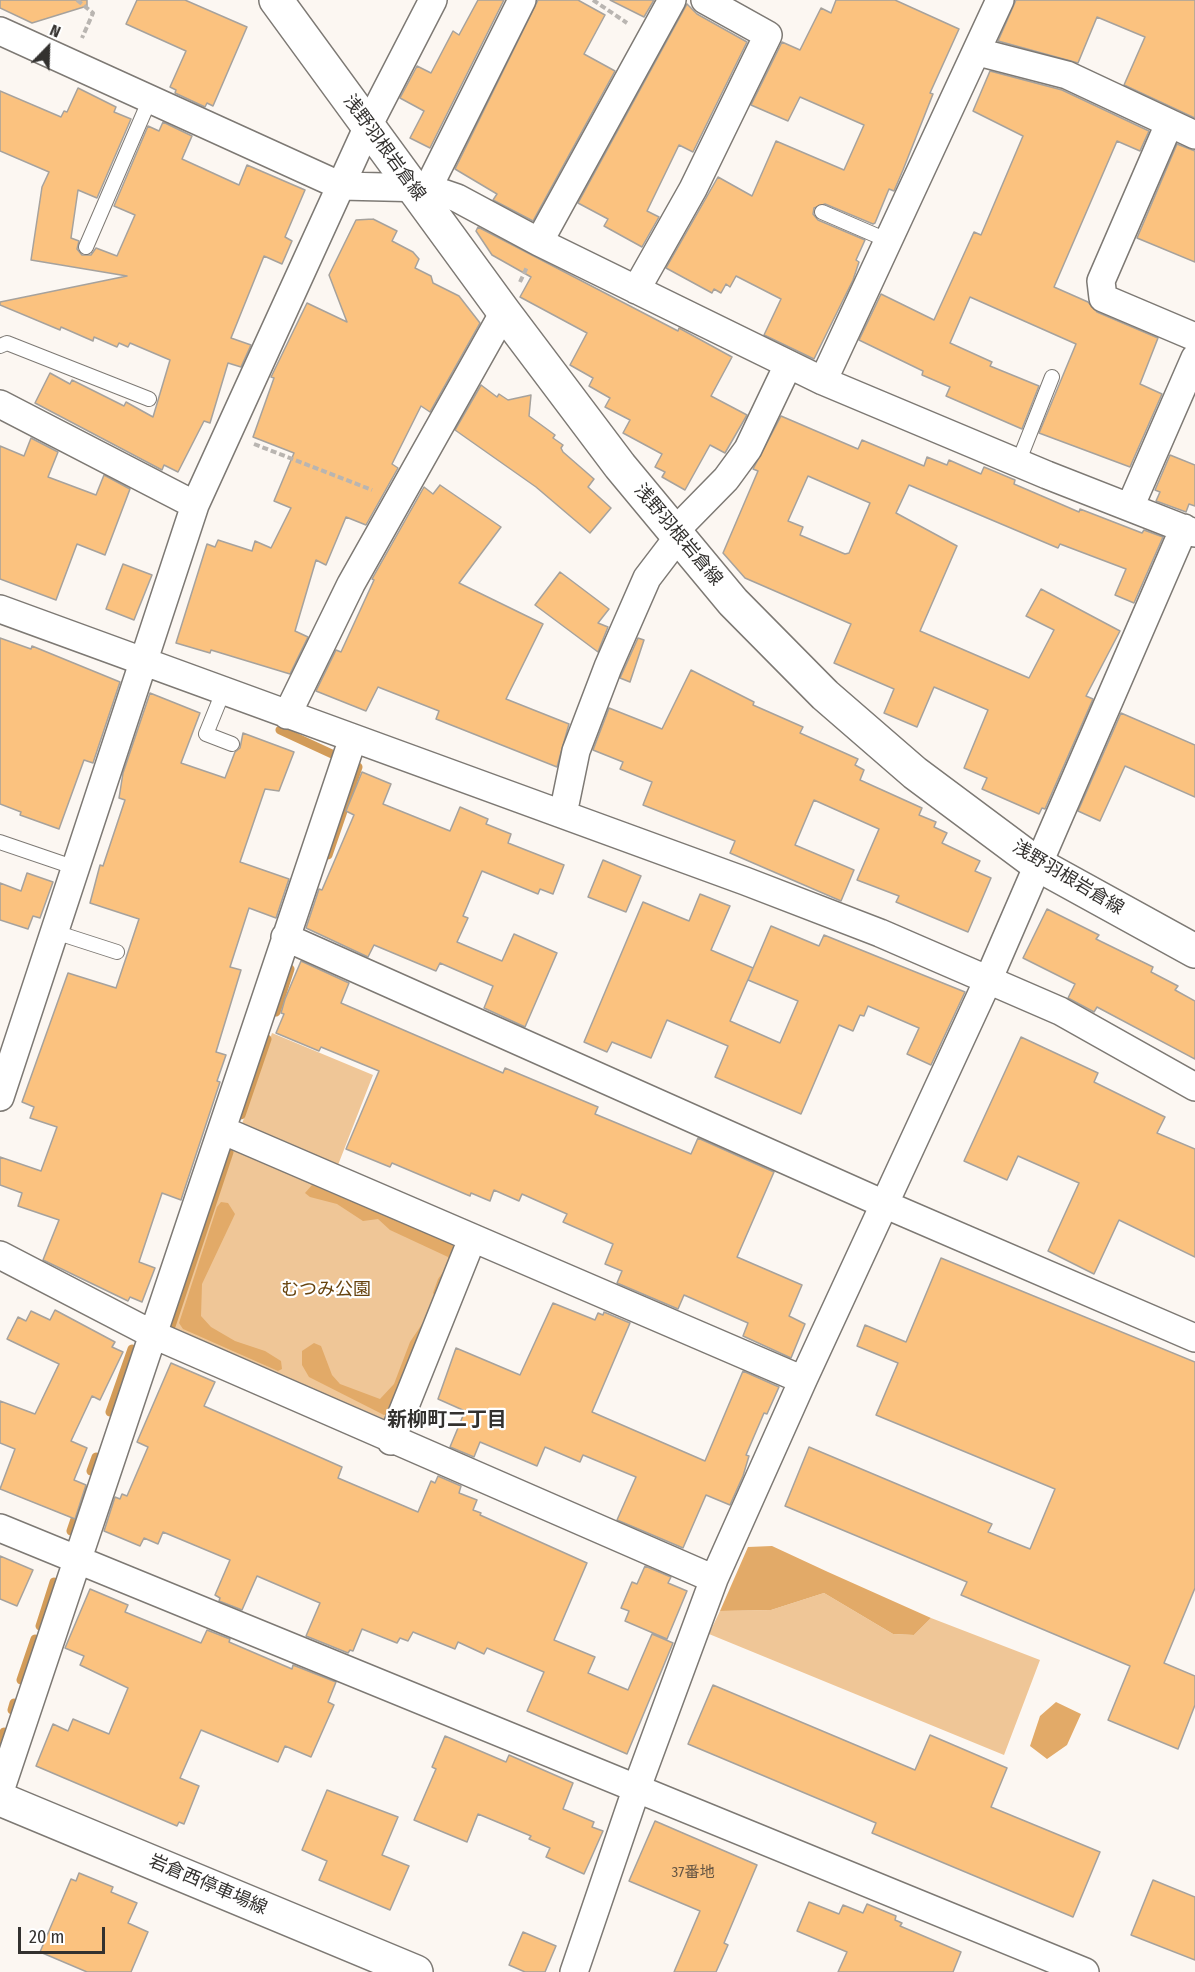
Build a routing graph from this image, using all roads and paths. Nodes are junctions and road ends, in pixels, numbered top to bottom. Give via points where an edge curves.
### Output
1 (77, 0) edge
2 (276, 0) edge
3 (433, 0) edge
4 (522, 0) edge
5 (593, 0) edge
6 (672, 0) edge
7 (705, 0) edge
8 (1000, 0) edge
9 (0, 31) edge
10 (650, 39) junction
11 (978, 52) junction
12 (71, 63) junction
13 (150, 99) junction
14 (1169, 124) junction
15 (368, 126) junction
16 (1195, 135) edge
17 (340, 186) junction
18 (420, 187) junction
19 (822, 212) dead end
20 (889, 241) junction
21 (540, 243) junction
22 (86, 247) dead end
23 (636, 290) junction
24 (504, 312) junction
25 (1195, 337) edge
26 (0, 346) edge
27 (1195, 358) edge
28 (788, 365) junction
29 (1052, 377) dead end
30 (823, 381) junction
31 (149, 399) dead end
32 (0, 404) edge
33 (228, 434) junction
34 (1018, 462) junction
35 (400, 501) junction
36 (195, 505) junction
37 (1130, 507) junction
38 (1190, 531) edge
39 (676, 534) junction
40 (0, 609) edge
41 (143, 662) junction
42 (223, 692) junction
43 (287, 715) junction
44 (353, 738) junction
45 (232, 744) dead end
46 (562, 814) junction
47 (0, 842) edge
48 (1037, 864) junction
49 (76, 868) junction
50 (55, 932) junction
51 (285, 937) junction
52 (1195, 951) edge
53 (117, 952) dead end
54 (989, 978) junction
55 (12, 1024) edge
56 (1195, 1087) edge
57 (0, 1097) edge
58 (222, 1130) junction
59 (885, 1204) junction
60 (472, 1239) junction
61 (3, 1263) edge
62 (152, 1334) junction
63 (1195, 1338) edge
64 (803, 1380) junction
65 (392, 1441) junction
66 (0, 1528) edge
67 (79, 1560) junction
68 (714, 1579) junction
69 (636, 1790) junction
70 (0, 1791) edge
71 (0, 1798) edge
72 (416, 1972) edge
73 (574, 1972) edge
74 (1085, 1972) edge

1 - 12 path via 93,13
2 - 15 main road, 浅野羽根岩倉線
3 - 15 street
4 - 18 street
5 - 10 path
6 - 10 street
7 - 23 street via 768,35 693,189
8 - 11 street
9 - 12 street
10 - 21 street
11 - 14 street via 1067,75
11 - 20 street
12 - 13 street
13 - 17 street
13 - 22 lane
14 - 16 street
14 - 25 street via 1101,281 1102,298
15 - 17 street
15 - 18 main road, 浅野羽根岩倉線
17 - 18 street
17 - 33 street
18 - 21 street via 458,198
18 - 24 main road, 浅野羽根岩倉線
19 - 20 lane
20 - 30 street
21 - 23 street
21 - 24 path
23 - 28 street
24 - 35 street
24 - 39 main road, 浅野羽根岩倉線
26 - 31 lane via 8,343
27 - 37 street
28 - 30 street
28 - 39 street via 748,449
29 - 34 lane
30 - 34 street
32 - 36 street
33 - 35 path
33 - 36 street
34 - 37 street
35 - 43 street via 351,584
36 - 41 street
37 - 38 street
38 - 48 street
39 - 46 street via 647,578 608,667 576,751
39 - 48 main road, 浅野羽根岩倉線 via 733,602 825,695 915,773
40 - 41 street
41 - 42 street
41 - 49 street
42 - 43 street
42 - 45 lane via 206,734
43 - 44 street
44 - 46 street
44 - 51 street
46 - 54 street via 756,885
47 - 49 lane
48 - 52 main road, 浅野羽根岩倉線
48 - 54 street
49 - 50 street
50 - 53 lane
50 - 55 street
51 - 58 street
51 - 59 street
54 - 56 street via 1060,1011
54 - 59 street
55 - 57 street
58 - 60 street
58 - 62 street
59 - 63 street
59 - 64 street
60 - 64 street
60 - 65 street
61 - 62 street
62 - 65 street
62 - 67 street
64 - 68 street
65 - 68 street
66 - 67 street
67 - 69 street
67 - 70 street
68 - 69 street
69 - 73 street
69 - 74 street
71 - 72 main road, 岩倉西停車場線

